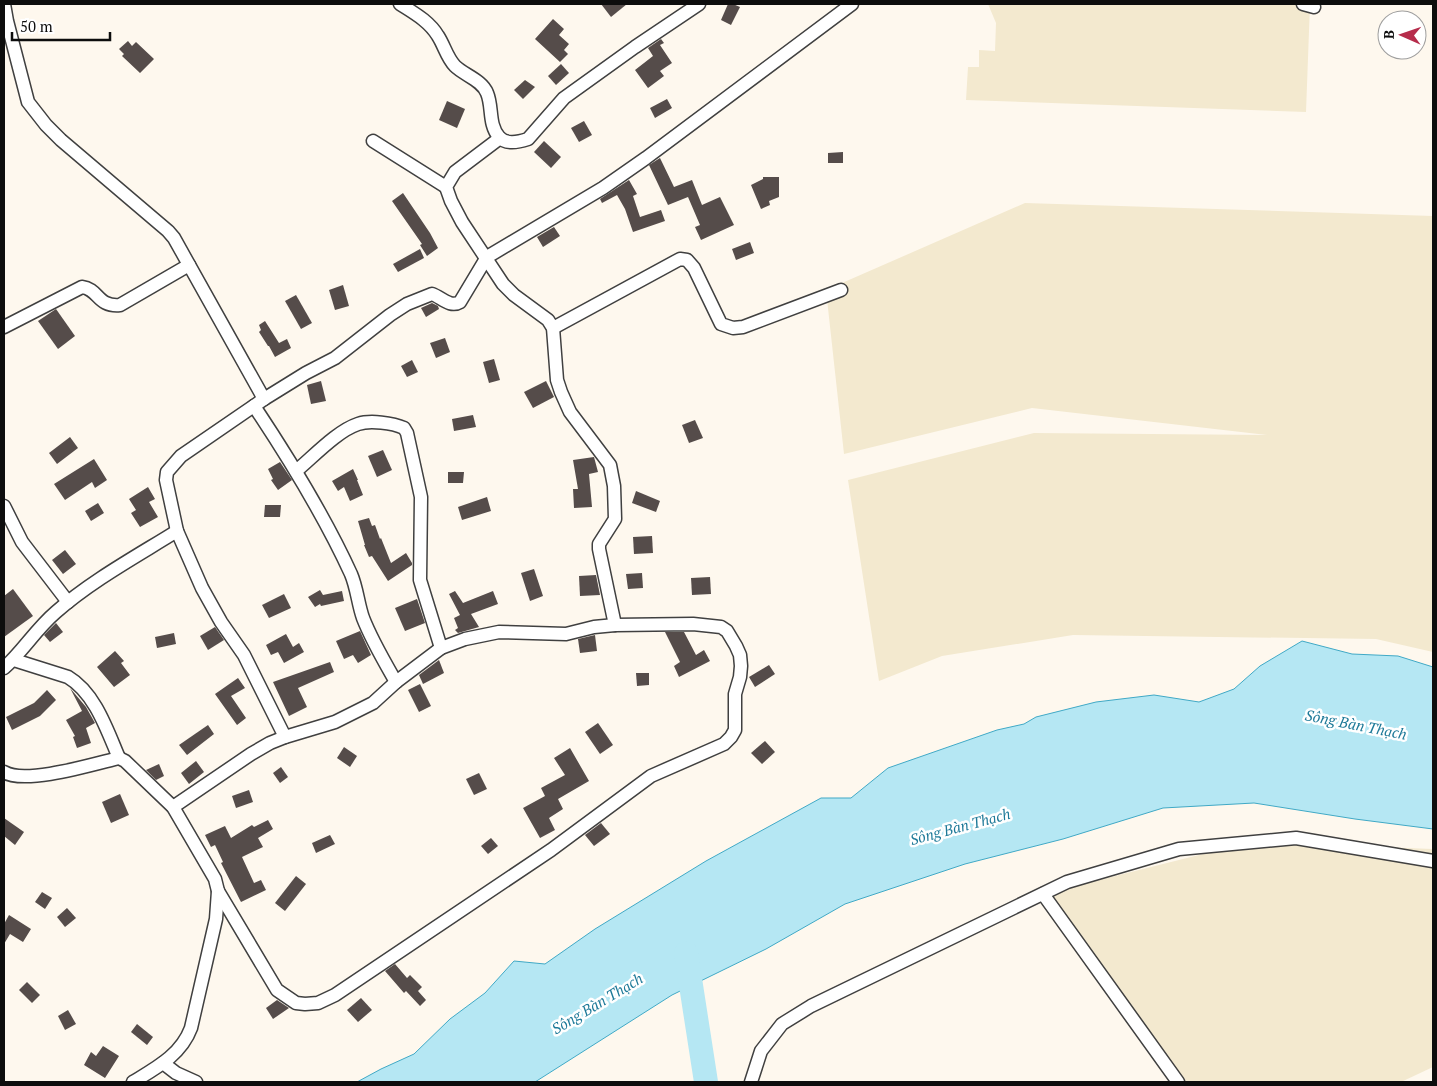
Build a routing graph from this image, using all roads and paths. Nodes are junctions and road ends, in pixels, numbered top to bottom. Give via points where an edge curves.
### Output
1 (4, 4) edge
2 (400, 4) edge
3 (699, 4) edge
4 (852, 4) edge
5 (500, 138) junction
6 (373, 141) dead end
7 (446, 187) junction
8 (487, 257) junction
9 (189, 264) junction
10 (841, 290) dead end
11 (4, 327) edge
12 (553, 328) junction
13 (259, 403) junction
14 (296, 471) junction
15 (4, 506) edge
16 (177, 531) junction
17 (68, 602) junction
18 (615, 625) junction
19 (442, 648) junction
20 (9, 664) edge
21 (396, 682) junction
22 (285, 737) junction
23 (119, 758) junction
24 (4, 772) edge
25 (173, 807) junction
26 (1433, 861) edge
27 (218, 891) junction
28 (1042, 894) junction
29 (163, 1063) junction
30 (134, 1082) edge
31 (196, 1082) edge
32 (751, 1082) edge
33 (1178, 1082) edge

1 - 9 street via 28,102 61,140 168,231
2 - 5 street via 431,27 455,66 484,87 494,128
3 - 5 street via 564,98 528,139 509,142
4 - 8 street via 610,183
5 - 7 street via 455,172
6 - 7 street
7 - 8 street via 462,222
8 - 12 street via 503,284 548,320
8 - 13 street via 456,305 432,294 407,304 335,358
9 - 11 street via 120,305 103,302 82,287
9 - 13 street
10 - 12 street via 743,327 725,326 721,324 694,268 687,260 680,259
12 - 18 street via 561,392 570,412 613,472 615,520 599,549
13 - 14 street
13 - 16 street via 181,456 167,472
14 - 19 street via 351,427 361,423 404,428 421,497 420,580
14 - 21 street via 351,575 364,619
15 - 17 street via 22,542
16 - 17 street
16 - 22 street via 202,588 244,655
17 - 20 street via 44,623
18 - 19 street via 566,634 498,632
18 - 27 street via 694,624 727,630 740,655 741,666 735,694 735,730 724,744 652,776 551,850 335,995 318,1003 296,1003 277,990
19 - 21 street
20 - 23 street via 75,681 101,718
21 - 22 street via 374,703 362,709 335,722
22 - 25 street via 251,754
23 - 24 street via 34,776
23 - 25 street
25 - 27 street via 207,864
26 - 28 street via 1296,838 1179,848 1067,882
27 - 29 street via 216,919 191,1028 187,1039
28 - 32 street via 811,1006 782,1024 761,1051
28 - 33 street
29 - 30 street
29 - 31 street

